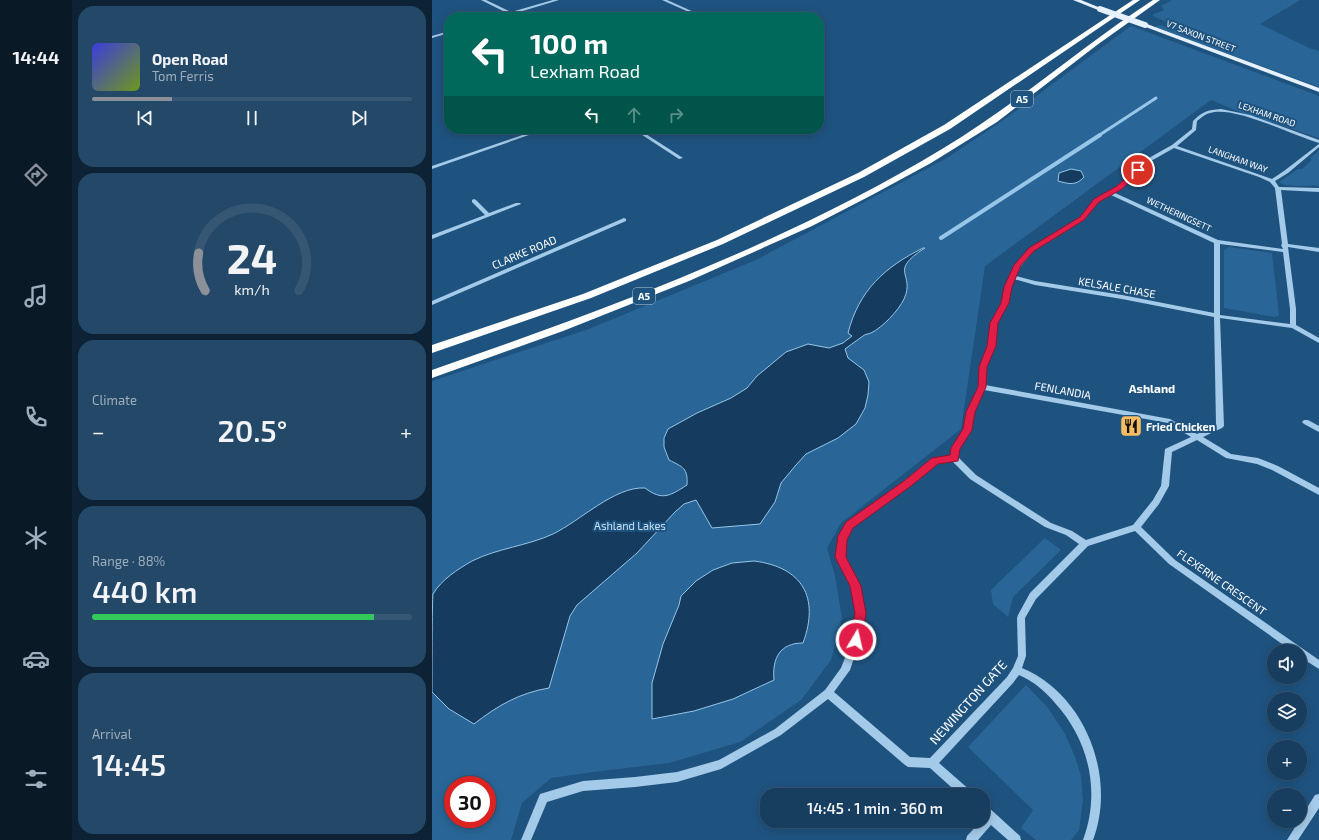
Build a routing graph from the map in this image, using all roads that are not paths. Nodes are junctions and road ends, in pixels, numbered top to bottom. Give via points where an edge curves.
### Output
1 (483, 0) edge
2 (557, 0) edge
3 (664, 0) edge
4 (1076, 0) edge
5 (1137, 0) edge
6 (1157, 0) edge
7 (507, 12) edge
8 (518, 12) edge
9 (692, 12) edge
10 (444, 33) edge
11 (432, 37) edge
12 (1319, 90) edge
13 (530, 134) edge
14 (643, 134) edge
15 (1319, 142) edge
16 (1319, 145) edge
17 (1174, 146) junction
18 (681, 158) dead end
19 (432, 168) edge
20 (1272, 181) junction
21 (1278, 188) junction
22 (1319, 190) edge
23 (1111, 193) junction
24 (474, 201) dead end
25 (518, 204) dead end
26 (488, 215) junction
27 (624, 220) dead end
28 (432, 237) edge
29 (1217, 242) junction
30 (1285, 248) junction
31 (1319, 250) edge
32 (1013, 277) junction
33 (432, 303) edge
34 (1217, 316) junction
35 (1293, 326) junction
36 (1319, 341) edge
37 (432, 349) edge
38 (432, 374) edge
39 (982, 387) junction
40 (1306, 422) dead end
41 (1319, 429) edge
42 (1196, 438) junction
43 (954, 458) junction
44 (1319, 492) edge
45 (1136, 528) junction
46 (1086, 544) junction
47 (1290, 644) edge
48 (1307, 656) edge
49 (1319, 665) edge
50 (1017, 670) junction
51 (828, 693) junction
52 (932, 763) junction
53 (959, 788) edge
54 (1319, 799) edge
55 (991, 818) joint
56 (526, 840) edge
57 (972, 840) edge
58 (1016, 840) edge
59 (1088, 840) edge
60 (1292, 840) edge

1 - 7 street
2 - 8 street
3 - 9 street
4 - 12 main road, V7 SAXON STREET, bridge
5 - 37 highway, A5 via 947,127 828,192 720,242 587,296
6 - 38 highway, A5 via 1118,25 993,120 929,160 850,204 612,309
10 - 11 street
13 - 19 street
14 - 18 street
15 - 17 street, LEXHAM ROAD via 1237,112 1221,110 1209,111 1195,121 1194,129
16 - 20 street
17 - 20 street, LANGHAM WAY
17 - 23 street, LEXHAM ROAD via 1149,160 1128,181
20 - 21 street, LANGHAM WAY
21 - 22 street
21 - 30 street
23 - 29 street, WETHERINGSETT
23 - 32 street, LEXHAM ROAD via 1096,201 1082,219 1032,249 1018,265
24 - 26 street
25 - 26 street
26 - 28 street
27 - 33 street, CLARKE ROAD
29 - 30 street
29 - 34 street
30 - 31 street
30 - 35 street
32 - 34 street, KELSALE CHASE
32 - 39 street, LEXHAM ROAD via 1005,303 994,323 992,346 983,367
34 - 35 street
34 - 42 street via 1220,426
35 - 36 street
39 - 42 street, FENLANDIA via 1170,421
39 - 43 street, LEXHAM ROAD via 971,412 968,430 955,448
40 - 41 street
42 - 44 street, FENLANDIA via 1229,456 1275,468
42 - 45 street via 1168,451 1165,486
43 - 46 street via 973,477 1048,525 1069,533
43 - 51 street via 935,460 850,525 842,539 840,557 855,586 860,613 856,640 845,670
45 - 46 street, NEWINGTON GATE
45 - 47 street, FLEXERNE CRESCENT via 1172,562
46 - 50 street, NEWINGTON GATE via 1033,596 1021,618 1022,656
48 - 49 street, FLEXERNE CRESCENT
50 - 52 street, NEWINGTON GATE
50 - 59 street via 1036,679 1060,700 1079,727 1090,750 1096,774 1096,806
51 - 52 street via 908,762
51 - 56 street via 778,732 721,764 677,777 582,786 544,798
52 - 53 street
54 - 60 street
55 - 57 street
55 - 58 street

